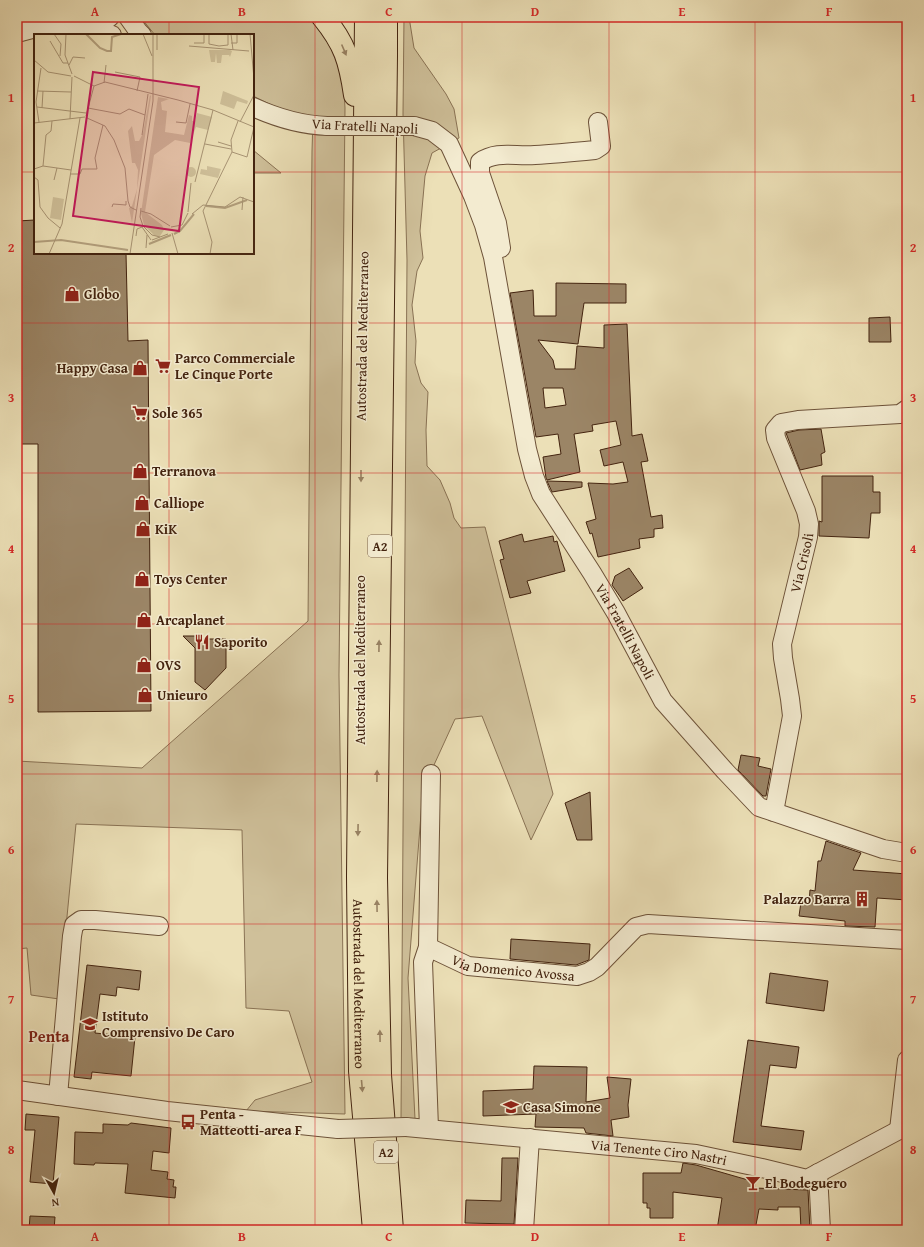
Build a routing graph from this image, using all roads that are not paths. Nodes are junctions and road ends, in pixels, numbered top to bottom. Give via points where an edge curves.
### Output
1 (38, 17) edge
2 (110, 17) edge
3 (128, 17) edge
4 (323, 17) edge
5 (366, 17) edge
6 (386, 17) edge
7 (73, 23) edge
8 (17, 26) edge
9 (17, 33) edge
10 (109, 34) edge
11 (141, 34) edge
12 (254, 107) edge
13 (598, 122) dead end
14 (497, 282) junction
15 (907, 409) edge
16 (361, 437) junction
17 (431, 774) dead end
18 (774, 812) junction
19 (907, 853) edge
20 (159, 926) dead end
21 (907, 940) edge
22 (428, 947) junction
23 (907, 1060) edge
24 (380, 1075) junction
25 (17, 1090) edge
26 (58, 1096) junction
27 (429, 1128) junction
28 (903, 1131) edge
29 (530, 1138) junction
30 (818, 1173) junction
31 (374, 1230) edge
32 (392, 1230) edge
33 (402, 1230) edge
34 (524, 1230) edge
35 (821, 1230) edge

1 - 8 street
2 - 7 street via 102,23
3 - 11 street
4 -> 16 highway via 343,46 351,69 357,108 354,376
5 - 16 highway, Autostrada del Mediterraneo / A2
24 -> 6 highway, Autostrada del Mediterraneo / A2 via 376,878
7 - 9 street via 43,26
7 - 10 street
12 - 14 street, Via Fratelli Napoli, bridge via 313,125 414,126 432,131 449,144 473,196 484,224
13 - 14 street, Via Fratelli Napoli via 601,146 595,150 533,155 499,154 480,162 480,173 497,222 503,263
14 - 18 street, Via Fratelli Napoli via 527,449 541,494 612,606 664,701 759,807
15 - 18 street, Via Crisoli via 900,414 798,420 781,423 775,430 809,524 782,644 792,716
16 -> 31 highway, Autostrada del Mediterraneo / A2 via 358,869 360,1071
17 - 22 street
18 - 19 street, Via Fratelli Napoli via 883,849
20 - 26 street via 95,920 81,920 74,925
21 - 22 street, Via Domenico Avossa via 648,924 636,927 597,967 577,976 468,966
22 - 27 street via 423,962
23 - 28 street
24 - 32 highway, Autostrada del Mediterraneo / A2
24 - 33 highway via 391,1113
25 - 26 street, Via Tenente Ciro Nastri
26 - 27 street, Via Tenente Ciro Nastri, bridge via 167,1111 338,1129
27 - 29 street, Via Tenente Ciro Nastri
28 - 30 street, Via Tenente Ciro Nastri
29 - 30 street, Via Tenente Ciro Nastri via 696,1154 807,1179
29 - 34 street
30 - 35 street

